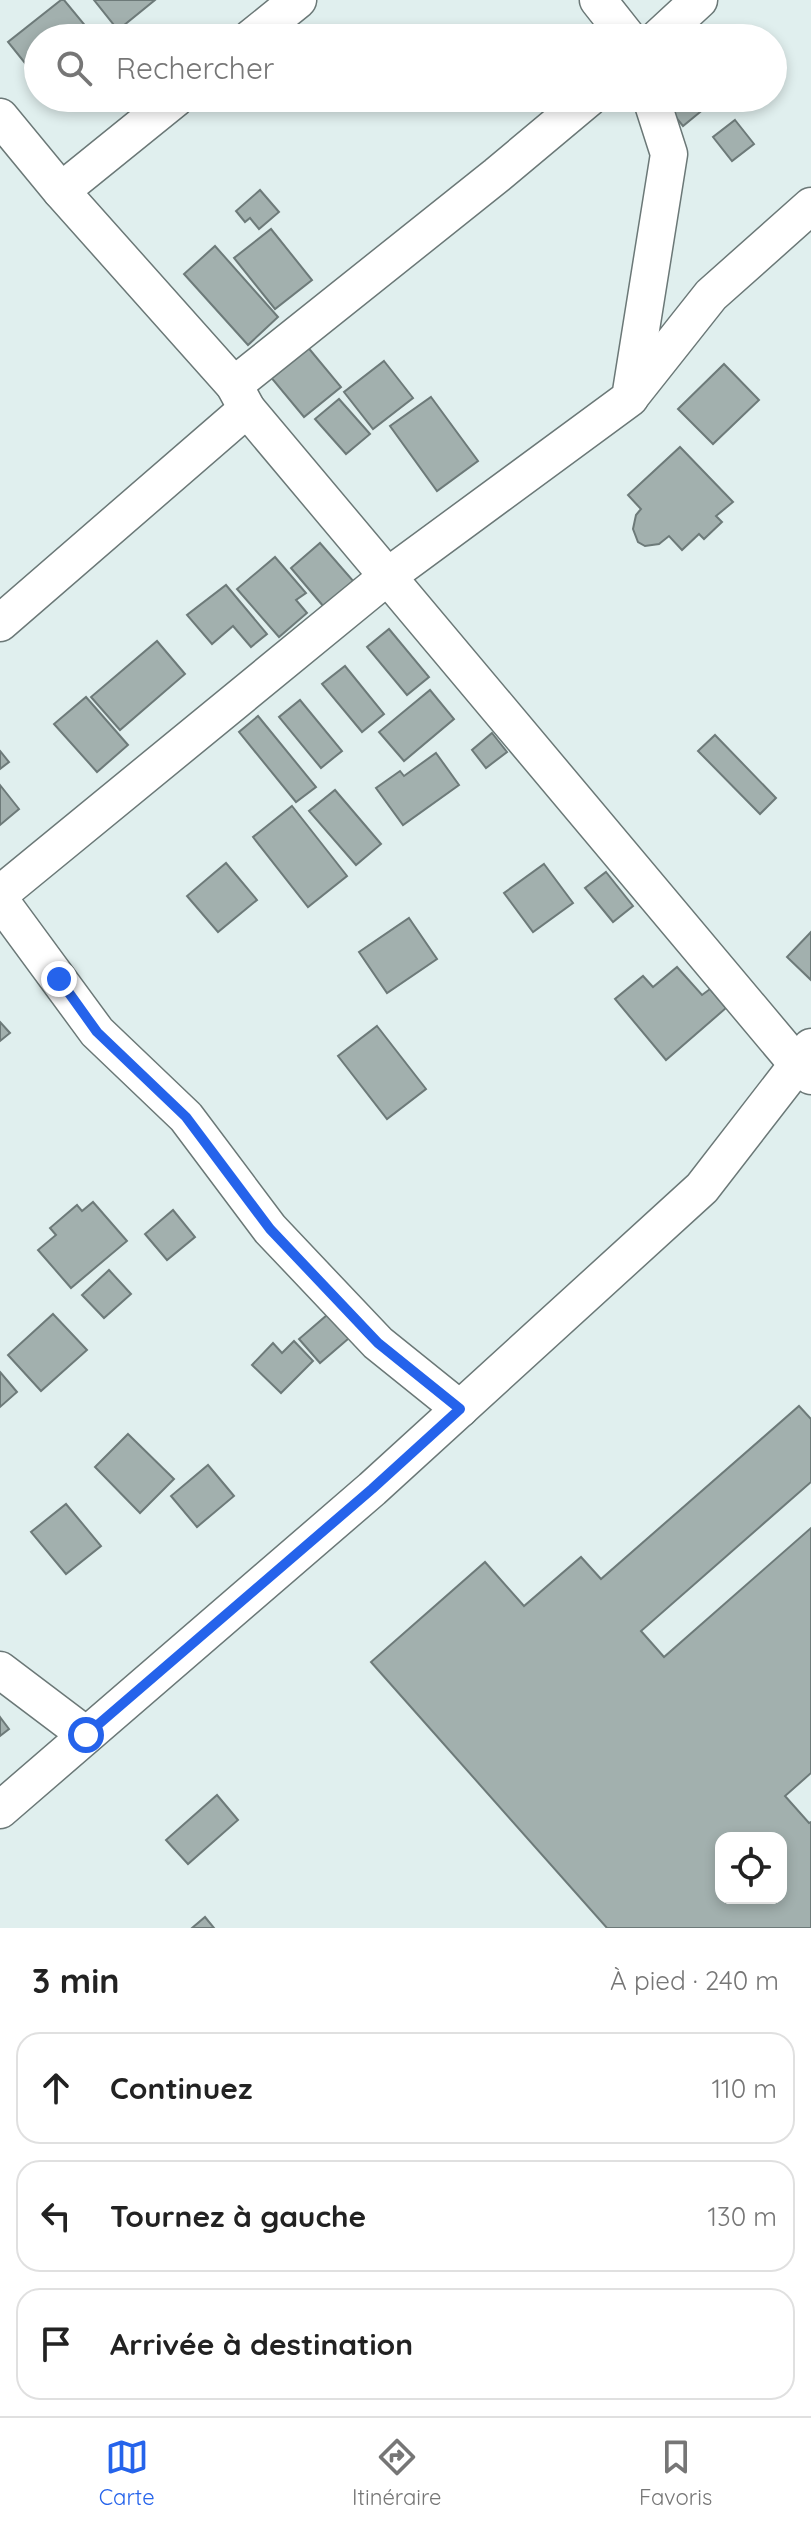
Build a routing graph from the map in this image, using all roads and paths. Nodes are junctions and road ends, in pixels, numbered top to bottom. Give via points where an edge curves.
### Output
1 (298, 0) edge
2 (598, 0) edge
3 (699, 0) edge
4 (268, 24) edge
5 (617, 24) edge
6 (673, 24) edge
7 (159, 112) edge
8 (572, 112) edge
9 (656, 112) edge
10 (0, 117) edge
11 (61, 191) junction
12 (811, 206) edge
13 (240, 397) junction
14 (630, 398) junction
15 (388, 576) junction
16 (0, 623) edge
17 (0, 897) edge
18 (806, 1062) edge
19 (460, 1409) junction
20 (0, 1670) edge
21 (86, 1735) junction
22 (0, 1810) edge

1 - 4 street
2 - 5 street
3 - 6 street
7 - 11 street
8 - 13 street
9 - 14 street via 669,154
10 - 11 street
11 - 13 street
12 - 14 street via 711,295
13 - 15 street
13 - 16 street
14 - 15 street
15 - 17 street
15 - 18 street
17 - 19 street via 97,1032 186,1117 270,1229 378,1343
18 - 19 street via 702,1188
19 - 21 street
20 - 21 street
21 - 22 street

